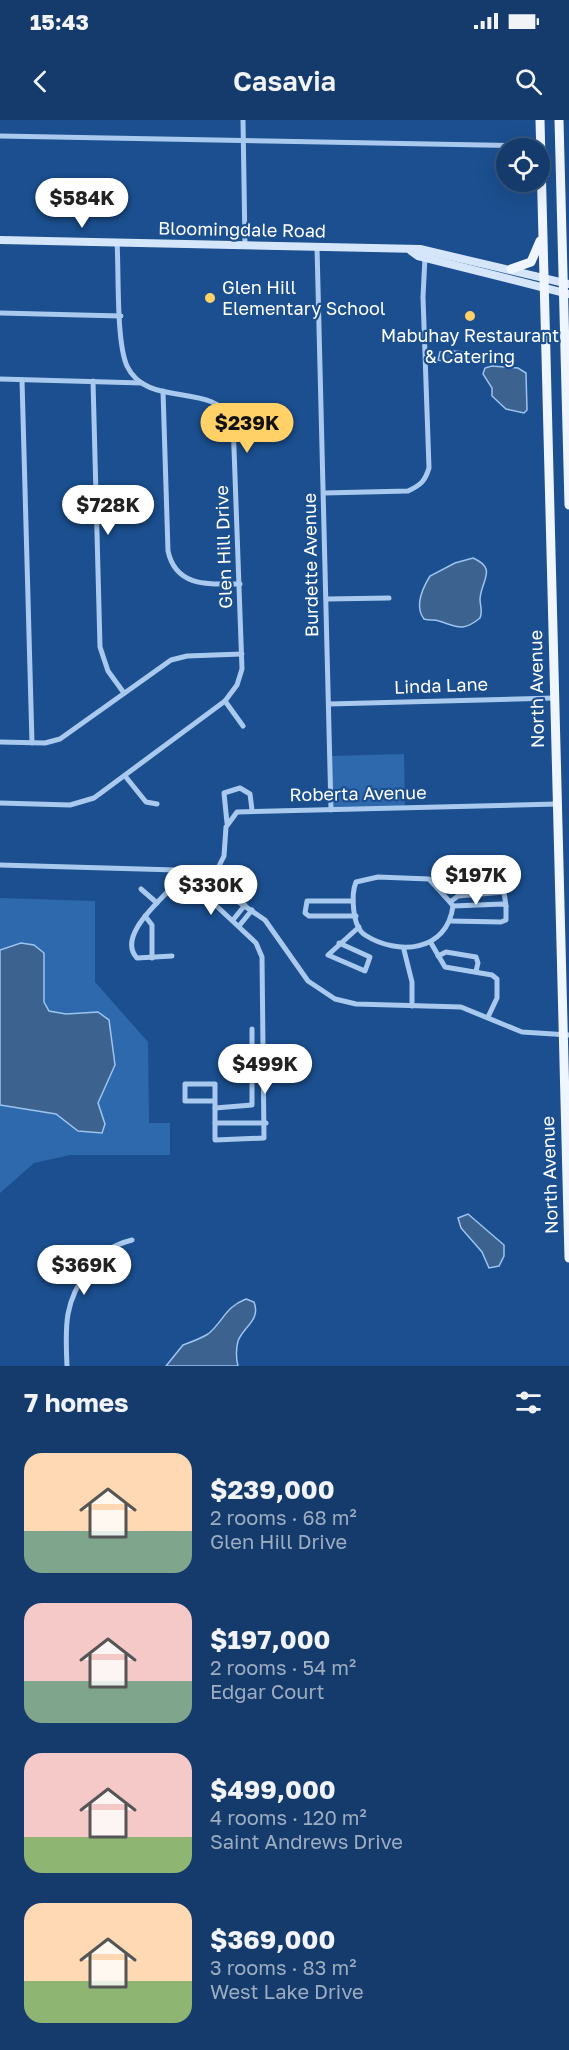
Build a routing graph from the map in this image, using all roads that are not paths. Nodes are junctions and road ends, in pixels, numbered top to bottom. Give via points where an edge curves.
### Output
1 (243, 120) edge
2 (540, 120) edge
3 (559, 120) edge
4 (0, 136) edge
5 (540, 138) edge
6 (243, 141) junction
7 (496, 145) edge
8 (541, 192) edge
9 (542, 235) junction
10 (0, 240) edge
11 (117, 242) junction
12 (245, 245) junction
13 (317, 247) junction
14 (411, 251) junction
15 (425, 257) junction
16 (511, 269) junction
17 (544, 283) junction
18 (565, 283) edge
19 (566, 293) edge
20 (0, 313) edge
21 (121, 316) junction
22 (569, 316) edge
23 (564, 347) junction
24 (0, 379) edge
25 (22, 380) junction
26 (93, 381) junction
27 (141, 382) junction
28 (163, 391) junction
29 (324, 493) junction
30 (569, 505) edge
31 (240, 584) junction
32 (389, 598) dead end
33 (327, 599) junction
34 (242, 654) junction
35 (124, 693) junction
36 (554, 698) junction
37 (225, 701) junction
38 (329, 704) junction
39 (243, 726) dead end
40 (0, 742) edge
41 (32, 743) junction
42 (125, 776) junction
43 (0, 803) edge
44 (157, 804) dead end
45 (557, 804) junction
46 (252, 810) junction
47 (331, 810) junction
48 (227, 824) junction
49 (0, 865) edge
50 (211, 882) junction
51 (141, 889) dead end
52 (353, 901) junction
53 (158, 903) junction
54 (452, 904) junction
55 (245, 906) junction
56 (506, 906) junction
57 (252, 910) junction
58 (145, 916) junction
59 (356, 916) junction
60 (233, 920) junction
61 (450, 921) junction
62 (239, 926) junction
63 (359, 927) junction
64 (339, 943) junction
65 (431, 943) junction
66 (404, 950) junction
67 (172, 956) dead end
68 (438, 956) junction
69 (152, 958) junction
70 (476, 971) junction
71 (412, 1006) junction
72 (488, 1017) junction
73 (252, 1029) dead end
74 (566, 1035) edge
75 (215, 1101) junction
76 (215, 1108) junction
77 (215, 1123) junction
78 (266, 1123) junction
79 (132, 1240) dead end
80 (569, 1258) edge
81 (67, 1366) edge

1 - 6 street
2 - 5 main road, North Avenue
3 - 18 main road
4 - 6 street
6 - 7 street
6 - 12 street
8 - 9 main road, North Avenue
9 - 16 main road via 531,262
9 - 17 main road, North Avenue
10 - 11 main road, Bloomingdale Road
11 - 12 main road, Bloomingdale Road
11 - 21 street
12 - 13 main road, Bloomingdale Road
13 - 14 main road, Bloomingdale Road
13 - 29 street, Burdette Avenue
14 - 15 main road, Bloomingdale Road
14 - 16 main road, Bloomingdale Road via 432,251
15 - 17 main road, Bloomingdale Road
15 - 29 street via 429,468 422,483 408,490
16 - 17 main road, Bloomingdale Road
17 - 18 main road, Bloomingdale Road
17 - 19 main road, Bloomingdale Road
17 - 36 main road, North Avenue
18 - 19 main road
19 - 23 main road
20 - 21 street
21 - 27 street via 121,344 127,366
22 - 23 main road
23 - 30 main road
24 - 25 street
25 - 26 street
25 - 41 street
26 - 27 street
26 - 35 street via 100,647 108,671
27 - 28 street, Glen Hill Drive
28 - 31 street, Glen Hill Drive via 218,404 227,409 233,421
28 - 31 street via 171,561 178,572 194,582
29 - 33 street, Burdette Avenue
31 - 34 street, Glen Hill Drive
32 - 33 street
33 - 38 street, Burdette Avenue
34 - 35 street via 171,660
34 - 37 street, Glen Hill Drive via 239,680
35 - 41 street via 66,736 52,742
36 - 38 street, Linda Lane
36 - 45 main road, North Avenue
37 - 39 street
37 - 42 street
38 - 47 street, Burdette Avenue
40 - 41 street
42 - 43 street via 81,803
42 - 44 street via 146,802
45 - 47 street, Roberta Avenue
45 - 74 main road, North Avenue
46 - 47 street, Roberta Avenue
46 - 48 street, Roberta Avenue via 237,813
46 - 48 street via 250,794 240,788 224,793
48 - 50 street via 224,856
49 - 50 street via 176,870
50 - 55 street
51 - 53 street
52 - 54 street via 356,882 398,877 431,880
52 - 59 street
52 - 59 street via 307,901 305,913
53 - 58 street
53 - 60 street via 171,888 204,896
54 - 56 street
54 - 56 street via 458,896 504,892
54 - 61 street
55 - 57 street
55 - 60 street
56 - 61 street via 506,920 501,922
57 - 62 street
57 - 71 street via 278,936 308,981 328,996 356,1004
58 - 69 street via 152,925
58 - 69 street via 135,927 133,952 137,958
59 - 63 street
60 - 62 street
61 - 65 street
62 - 78 street via 256,943 262,957
63 - 64 street
63 - 66 street via 363,934
64 - 64 street via 328,955 365,971 370,957
65 - 66 street
65 - 68 street
66 - 71 street via 412,982
67 - 69 street
68 - 70 street via 445,967
68 - 70 street via 446,952 476,957
70 - 72 street via 492,975 498,984 497,998
71 - 72 street via 461,1007
72 - 74 street via 522,1032
73 - 76 street via 252,1105
74 - 80 main road, North Avenue
75 - 75 street via 185,1101 185,1084 215,1083
75 - 76 street
76 - 77 street
77 - 78 street
77 - 78 street via 215,1140 264,1138
79 - 81 street via 104,1251 72,1293 67,1310

